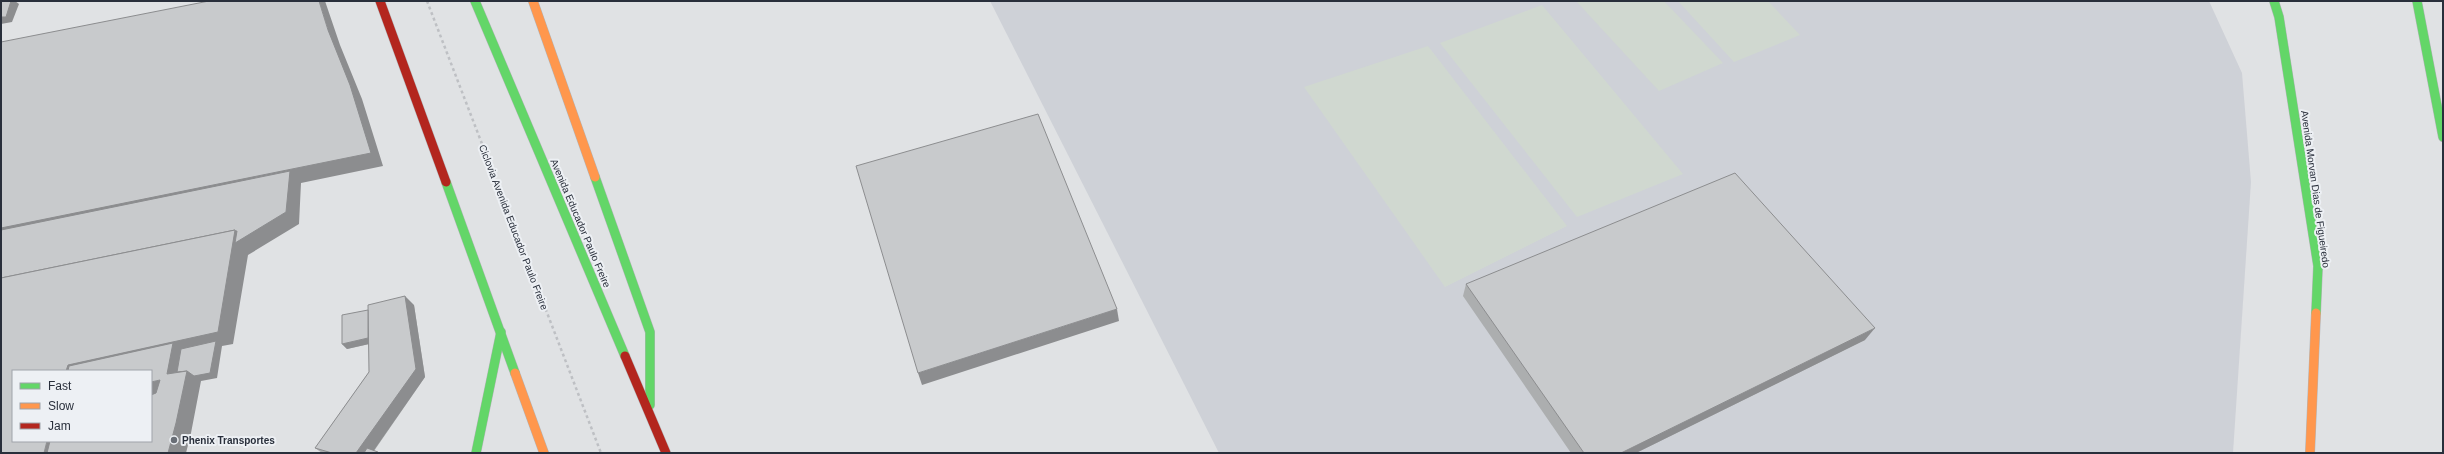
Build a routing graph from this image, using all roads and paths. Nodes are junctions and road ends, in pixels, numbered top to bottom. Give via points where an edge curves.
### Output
1 (380, 1) edge
2 (427, 1) edge
3 (475, 1) edge
4 (533, 1) edge
5 (2274, 1) edge
6 (2417, 1) edge
7 (2443, 137) edge
8 (501, 332) junction
9 (650, 414) junction
10 (476, 453) edge
11 (544, 453) edge
12 (601, 453) edge
13 (666, 453) edge
14 (2310, 453) edge

1 - 8 highway
2 - 12 path, Ciclovia Avenida Educador Paulo Freire
3 - 9 highway, Avenida Educador Paulo Freire
4 - 9 highway via 650,332
5 - 14 highway, Avenida Morvan Dias de Figueiredo via 2279,17 2318,266
6 - 7 highway
8 - 10 highway
8 - 11 highway
9 - 13 highway, Avenida Educador Paulo Freire

